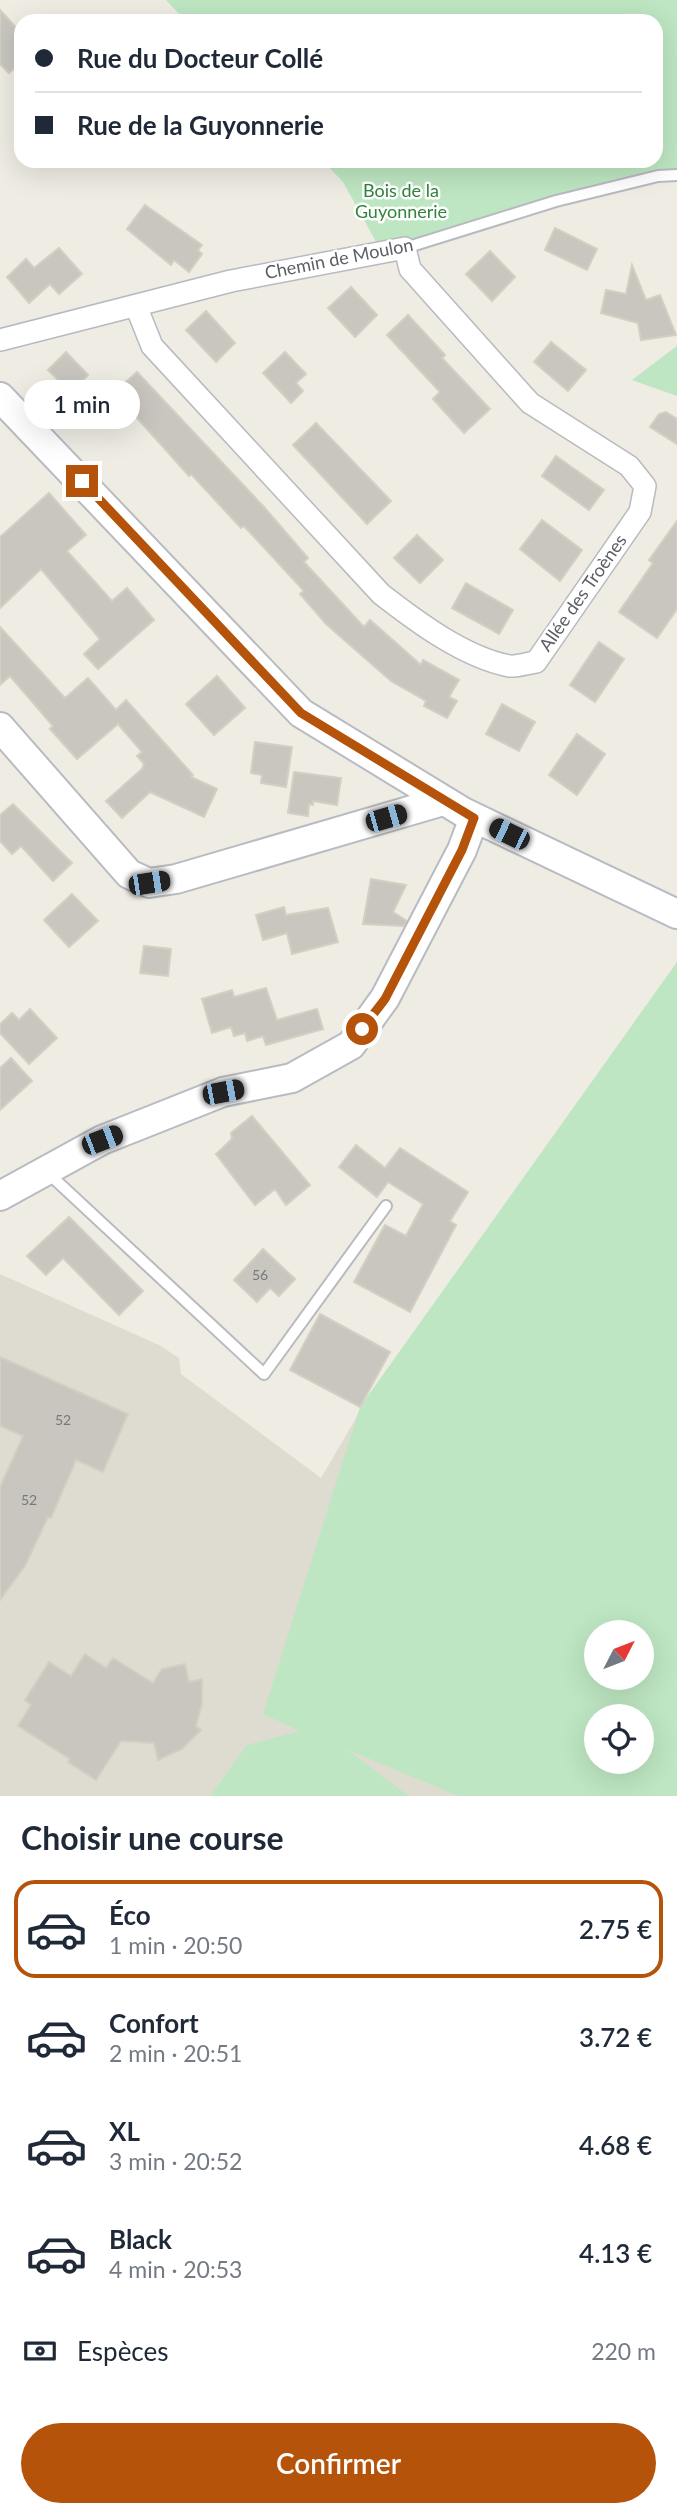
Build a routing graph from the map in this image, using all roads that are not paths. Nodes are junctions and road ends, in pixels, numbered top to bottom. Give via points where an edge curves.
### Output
1 (677, 175) edge
2 (405, 248) junction
3 (136, 306) junction
4 (0, 340) edge
5 (1, 400) edge
6 (0, 727) edge
7 (443, 801) junction
8 (474, 818) junction
9 (677, 914) edge
10 (46, 1171) junction
11 (0, 1196) edge
12 (386, 1206) dead end

1 - 2 lane, Chemin de Moulon via 556,201
2 - 3 street, Chemin de Moulon via 231,281
2 - 3 street, Allée des Troènes via 410,269 530,403 628,466 645,486 640,512 536,662 511,666 478,655 422,626 382,594 152,346
3 - 4 street, Chemin de Moulon
5 - 7 street via 301,713
6 - 7 street via 129,874 149,883
7 - 8 street
8 - 9 street
8 - 10 street via 385,999 351,1045 292,1078 223,1092 102,1140
10 - 11 street
10 - 12 lane via 264,1374

